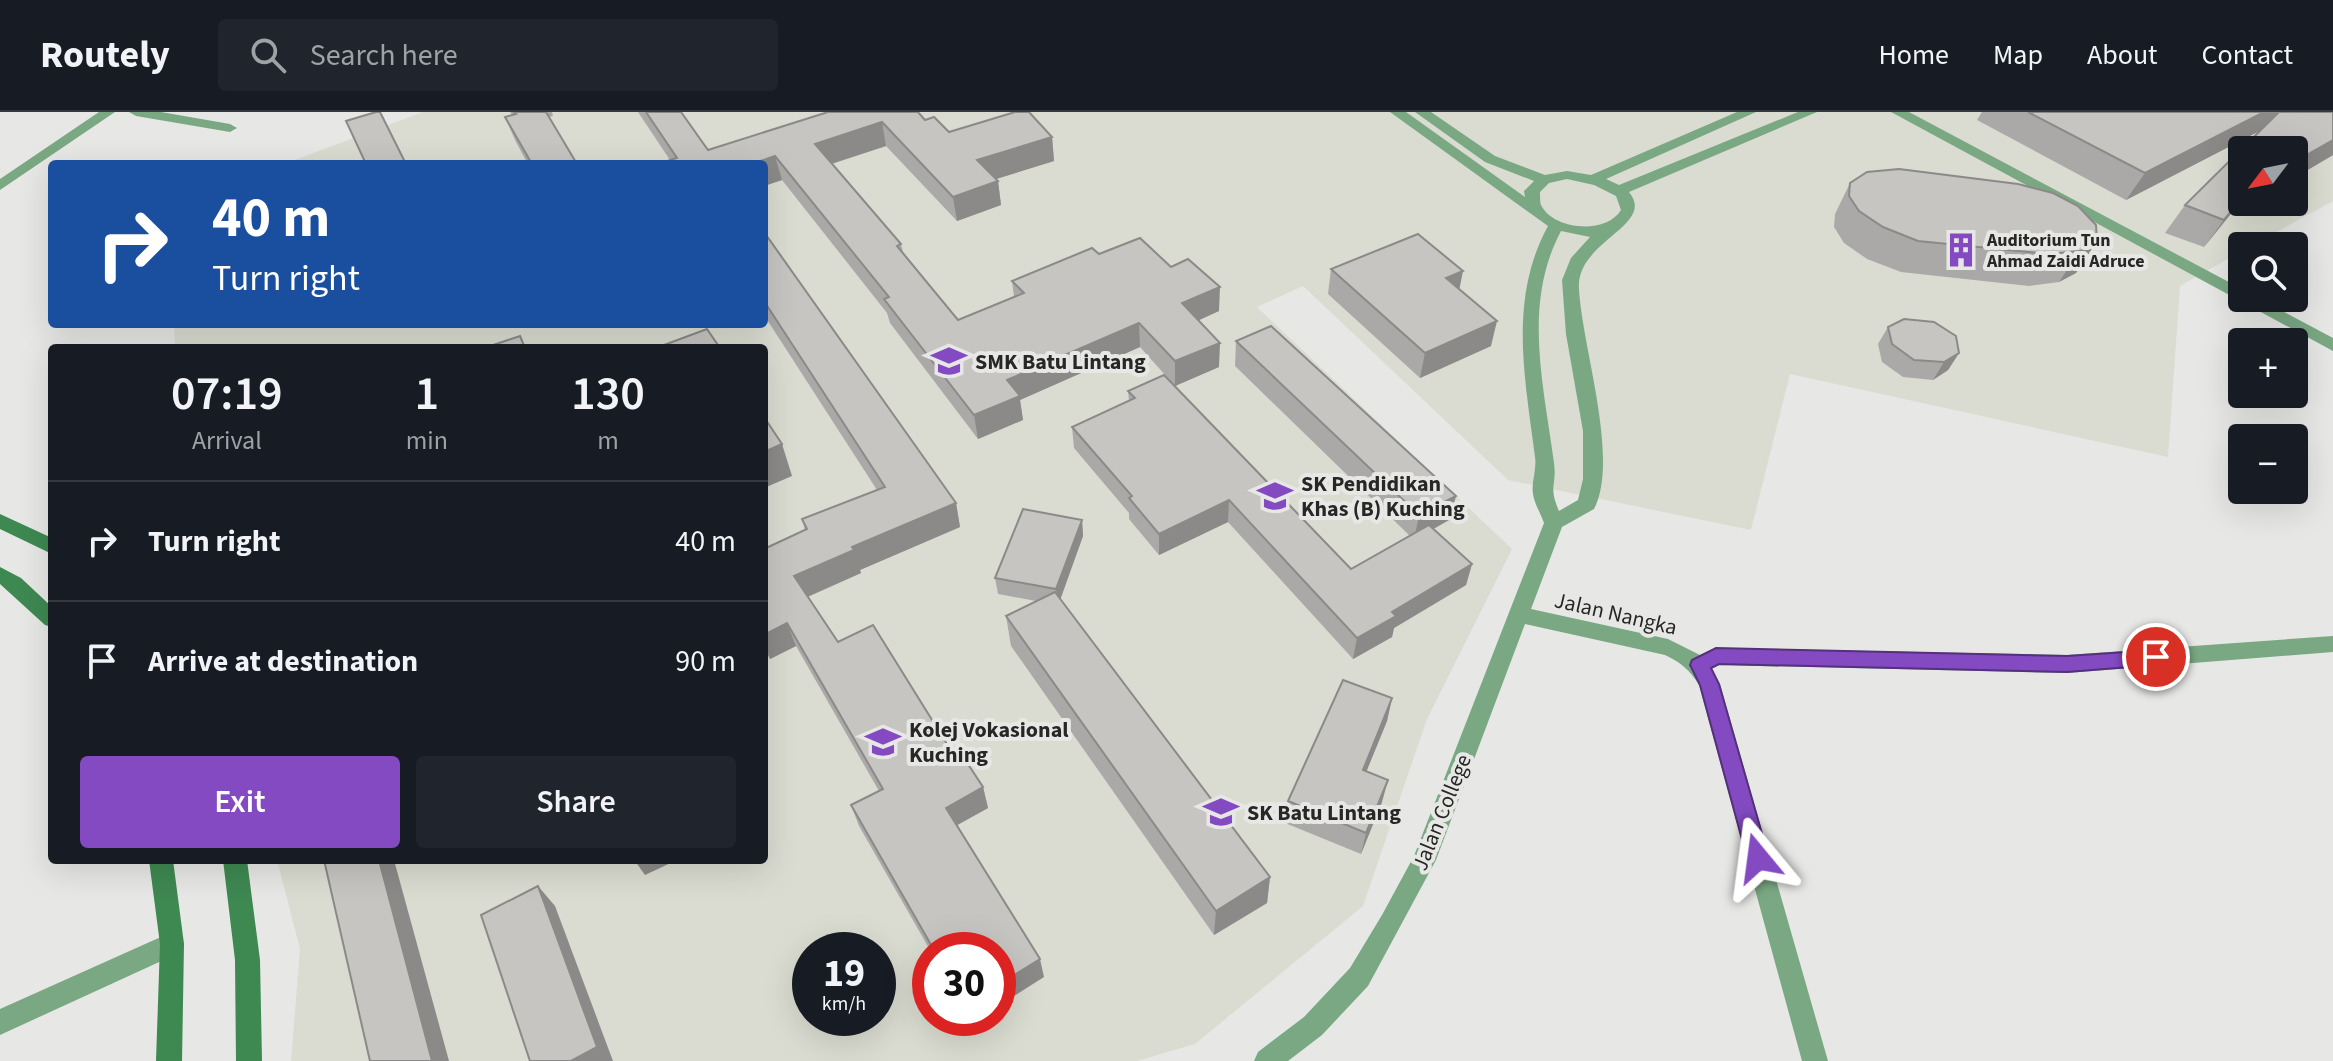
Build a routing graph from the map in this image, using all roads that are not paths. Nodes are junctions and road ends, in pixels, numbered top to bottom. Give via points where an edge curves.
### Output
1 (108, 112) edge
2 (136, 112) edge
3 (1397, 112) edge
4 (1422, 112) edge
5 (1749, 112) edge
6 (1810, 112) edge
7 (1898, 112) edge
8 (1916, 112) edge
9 (230, 128) dead end
10 (1955, 141) junction
11 (0, 170) edge
12 (19, 173) junction
13 (1594, 179) junction
14 (1544, 180) junction
15 (0, 186) edge
16 (1618, 191) junction
17 (1538, 213) junction
18 (1556, 225) junction
19 (1612, 228) junction
20 (2228, 288) edge
21 (2272, 312) edge
22 (2333, 345) edge
23 (0, 521) edge
24 (1554, 523) junction
25 (48, 545) edge
26 (0, 575) edge
27 (48, 615) edge
28 (1519, 615) junction
29 (2333, 644) edge
30 (1699, 665) junction
31 (162, 864) edge
32 (236, 864) edge
33 (172, 944) junction
34 (0, 1022) edge
35 (169, 1061) edge
36 (249, 1061) edge
37 (1267, 1061) edge
38 (1815, 1061) edge

1 - 12 street
2 - 9 street
3 - 17 street
4 - 14 street via 1490,159
5 - 13 street
6 - 16 street
7 - 10 street
8 - 10 street
10 - 20 street
11 - 12 street
12 - 15 street
13 - 14 street via 1567,175
13 - 16 street
14 - 17 street via 1531,198
16 - 19 street via 1628,211
17 - 18 street
18 - 19 street via 1585,231
18 - 24 street via 1541,248 1529,297 1546,469 1542,494
19 - 24 street via 1585,247 1570,274 1574,346 1592,415 1594,478 1587,504
21 - 22 street
23 - 25 main road
24 - 28 street, Jalan College
26 - 27 main road
28 - 30 street, Jalan Nangka via 1668,647
28 - 37 street, Jalan College via 1424,860 1391,923 1359,977 1313,1026
29 - 30 street via 2067,664 1716,656
30 - 38 street via 1709,684
31 - 33 main road
32 - 36 main road via 252,1006
33 - 34 street
33 - 35 main road

